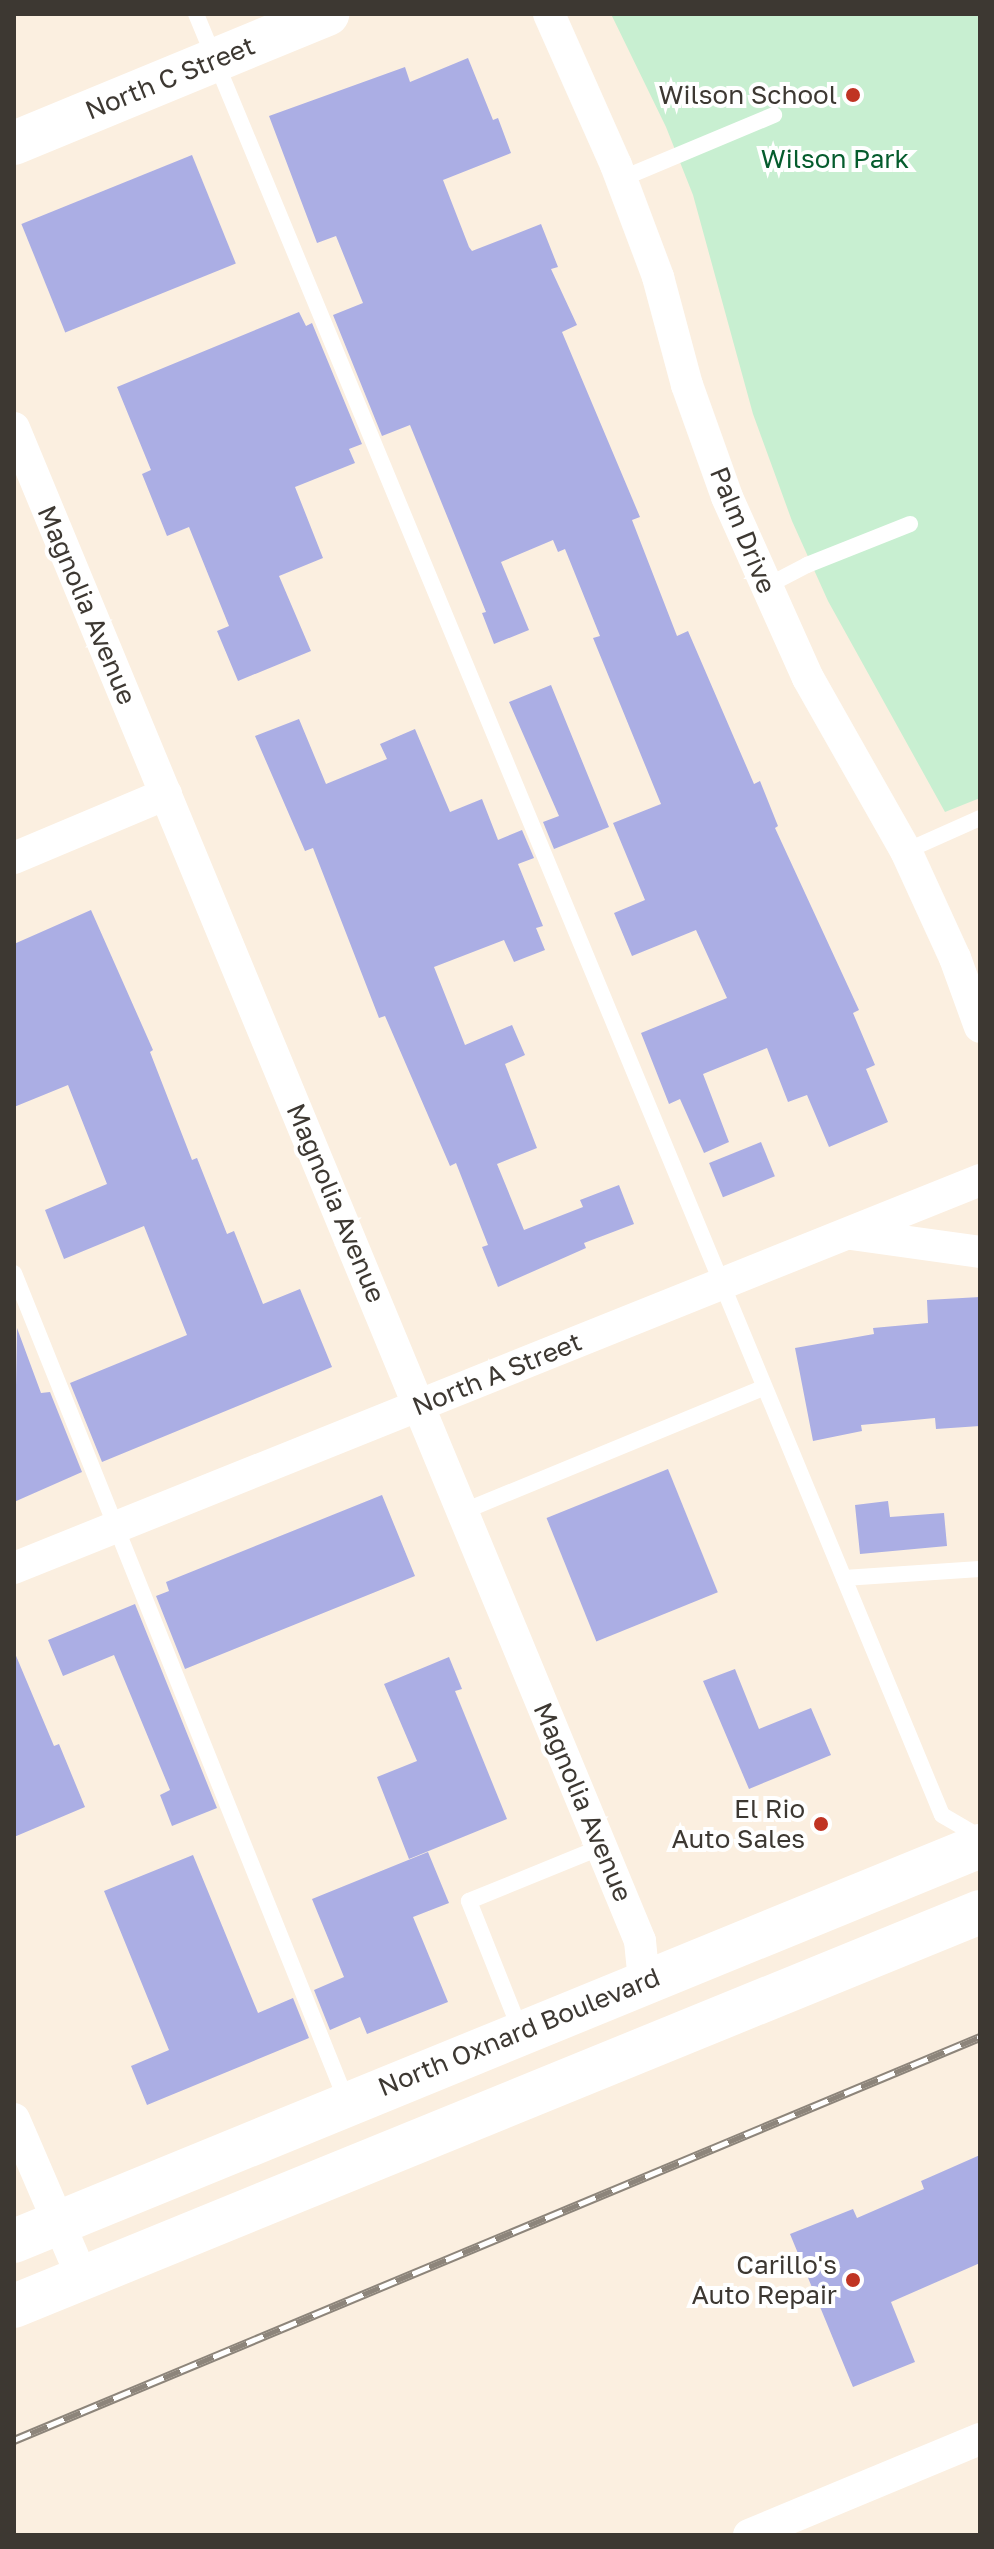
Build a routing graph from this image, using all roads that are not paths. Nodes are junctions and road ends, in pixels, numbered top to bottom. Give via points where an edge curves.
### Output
1 (196, 14) edge
2 (327, 14) edge
3 (549, 14) edge
4 (215, 59) junction
5 (774, 115) dead end
6 (14, 143) edge
7 (621, 179) junction
8 (14, 428) edge
9 (910, 524) dead end
10 (765, 587) junction
11 (166, 794) junction
12 (980, 818) edge
13 (906, 851) junction
14 (14, 858) edge
15 (980, 1027) edge
16 (980, 1180) edge
17 (848, 1234) junction
18 (980, 1252) edge
19 (14, 1273) edge
20 (720, 1284) junction
21 (763, 1388) junction
22 (420, 1405) junction
23 (462, 1512) junction
24 (118, 1523) junction
25 (14, 1568) edge
26 (980, 1569) edge
27 (844, 1578) junction
28 (980, 1837) edge
29 (980, 1846) edge
30 (601, 1847) junction
31 (980, 1912) edge
32 (644, 1981) junction
33 (521, 2032) junction
34 (638, 2054) junction
35 (347, 2102) junction
36 (14, 2119) edge
37 (59, 2222) junction
38 (14, 2241) edge
39 (82, 2277) junction
40 (14, 2306) edge
41 (980, 2439) edge
42 (749, 2535) edge

1 - 4 lane
2 - 4 main road, North C Street
3 - 7 street, Palm Drive
4 - 6 main road, North C Street
4 - 20 lane
5 - 7 lane
7 - 10 street, Palm Drive via 658,277 687,385
8 - 11 street, Magnolia Avenue
9 - 10 lane
10 - 13 street, Palm Drive via 808,678
11 - 14 street
11 - 22 street, Magnolia Avenue
12 - 13 lane
13 - 15 street, Palm Drive
16 - 17 street, North A Street
17 - 18 street
17 - 20 street, North A Street
19 - 24 lane
20 - 21 lane
20 - 22 street, North A Street
21 - 23 lane
21 - 27 lane
22 - 23 street, Magnolia Avenue
22 - 24 street, North A Street
23 - 30 street, Magnolia Avenue
24 - 25 street, North A Street
24 - 35 lane
26 - 27 lane
27 - 28 lane via 942,1815
29 - 32 main road, North Oxnard Boulevard
30 - 32 street, Magnolia Avenue via 640,1941
30 - 33 lane via 469,1901
31 - 34 main road
32 - 33 main road, North Oxnard Boulevard
32 - 34 main road
33 - 35 main road, North Oxnard Boulevard
34 - 39 main road
35 - 37 main road, North Oxnard Boulevard
36 - 37 street
37 - 38 main road, North Oxnard Boulevard
37 - 39 street
39 - 40 main road
41 - 42 street

